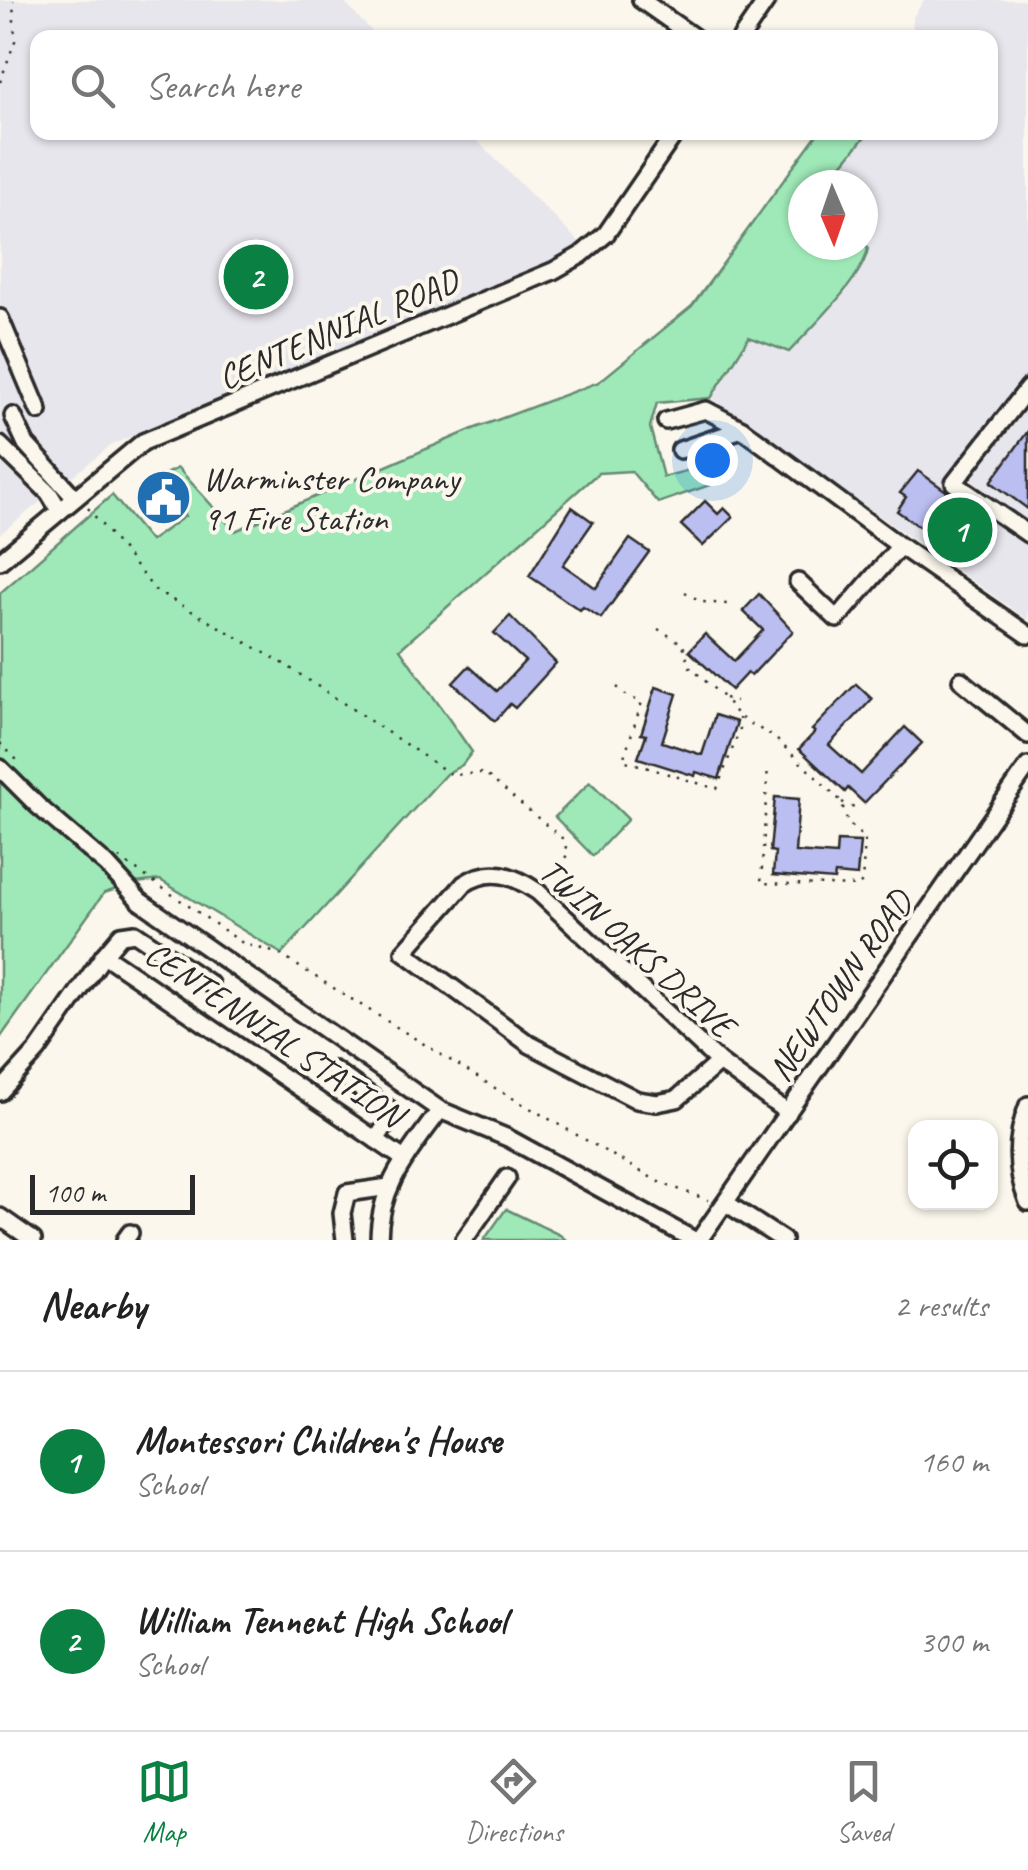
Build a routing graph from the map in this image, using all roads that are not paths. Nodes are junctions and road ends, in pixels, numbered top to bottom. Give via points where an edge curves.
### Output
1 (641, 0) edge
2 (767, 0) edge
3 (684, 30) edge
4 (746, 30) edge
5 (671, 140) edge
6 (0, 318) edge
7 (1028, 388) edge
8 (39, 411) dead end
9 (12, 416) dead end
10 (666, 420) dead end
11 (742, 429) junction
12 (26, 444) junction
13 (5, 450) edge
14 (680, 450) dead end
15 (81, 502) junction
16 (60, 510) junction
17 (1028, 534) edge
18 (900, 546) junction
19 (0, 561) edge
20 (798, 582) dead end
21 (1028, 635) edge
22 (960, 680) dead end
23 (1028, 735) edge
24 (1028, 766) edge
25 (0, 768) edge
26 (104, 955) junction
27 (210, 984) dead end
28 (719, 1062) junction
29 (334, 1070) dead end
30 (0, 1092) edge
31 (1028, 1105) edge
32 (440, 1110) junction
33 (788, 1113) junction
34 (376, 1140) junction
35 (404, 1159) junction
36 (507, 1178) dead end
37 (389, 1187) junction
38 (1028, 1202) edge
39 (726, 1203) junction
40 (0, 1217) edge
41 (32, 1240) edge
42 (345, 1240) edge
43 (379, 1240) edge
44 (464, 1240) edge
45 (697, 1240) edge
46 (782, 1240) edge

1 - 3 street
2 - 4 street
5 - 15 street, CENTENNIAL ROAD via 606,234 581,256 143,442
6 - 8 street
7 - 17 street via 954,484
9 - 12 street
10 - 11 street via 706,410
11 - 14 street
11 - 18 street
12 - 13 street
12 - 15 street
13 - 16 street
15 - 16 street, CENTENNIAL ROAD
16 - 19 street, CENTENNIAL ROAD
18 - 20 street via 837,619
18 - 21 street
22 - 23 street
24 - 33 street, NEWTOWN ROAD
25 - 32 street via 140,900
26 - 27 street via 121,934 135,933
26 - 30 street, CENTENNIAL STATION
26 - 34 street, CENTENNIAL STATION
28 - 28 street, TWIN OAKS DRIVE via 538,892 505,874 464,884 404,952 529,1044 637,1100 677,1098
28 - 33 street, TWIN OAKS DRIVE
29 - 34 street via 389,1109
31 - 38 street via 1018,1153
32 - 35 street, CENTENNIAL STATION
32 - 45 street via 524,1146
33 - 39 street, NEWTOWN ROAD
34 - 35 street, CENTENNIAL STATION
35 - 37 street, CENTENNIAL STATION
36 - 44 street
37 - 42 street via 347,1194
37 - 43 street, CENTENNIAL STATION via 379,1212
39 - 45 street, NEWTOWN ROAD
39 - 46 street
40 - 41 street

